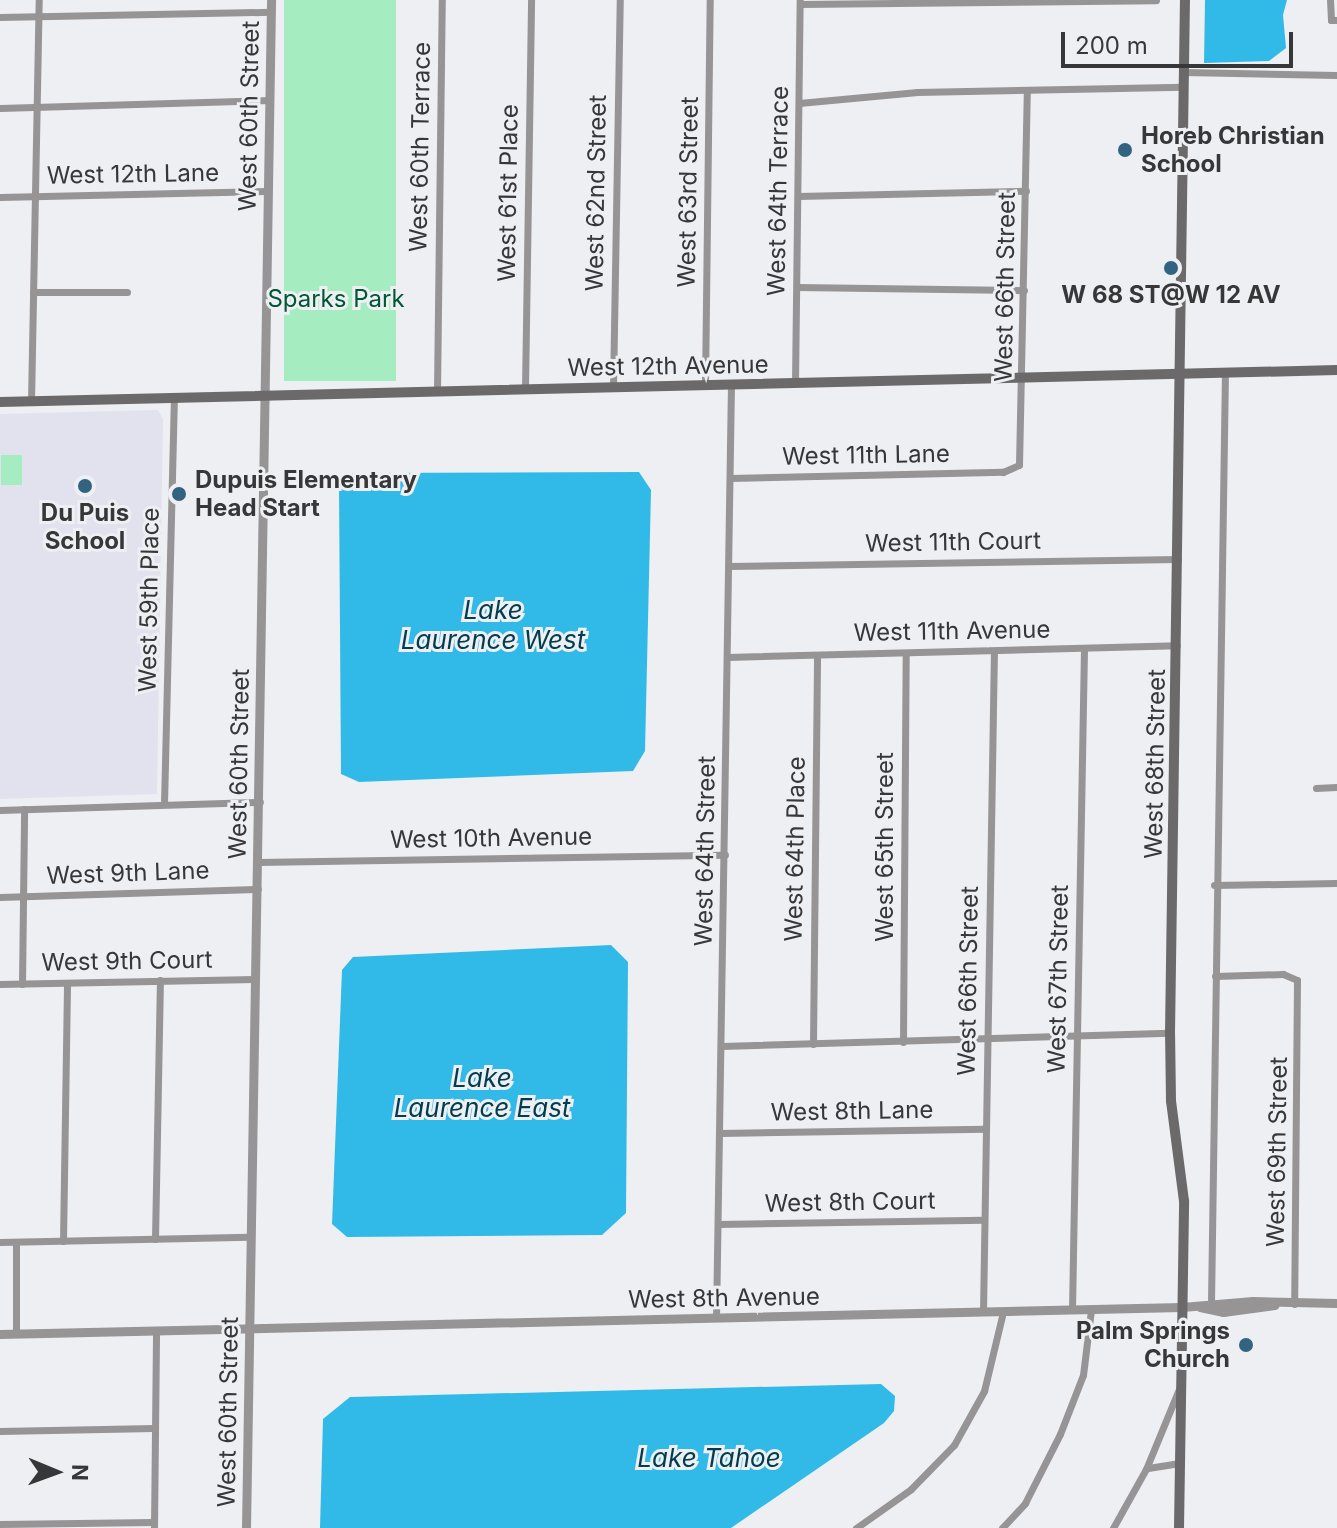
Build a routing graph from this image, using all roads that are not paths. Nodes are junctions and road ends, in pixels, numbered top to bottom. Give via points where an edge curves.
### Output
1 (39, 0) edge
2 (271, 0) edge
3 (442, 0) edge
4 (531, 0) edge
5 (620, 0) edge
6 (710, 0) edge
7 (1156, 0) edge
8 (1185, 0) edge
9 (1330, 0) edge
10 (800, 2) edge
11 (271, 12) junction
12 (39, 16) junction
13 (0, 17) edge
14 (1337, 20) edge
15 (1184, 72) junction
16 (1337, 75) edge
17 (1184, 87) junction
18 (1027, 92) junction
19 (270, 100) junction
20 (799, 103) junction
21 (37, 107) junction
22 (0, 108) edge
23 (268, 191) junction
24 (1026, 191) junction
25 (34, 196) junction
26 (798, 196) junction
27 (0, 197) edge
28 (797, 287) junction
29 (1024, 290) junction
30 (33, 292) junction
31 (127, 292) dead end
32 (1337, 370) edge
33 (1225, 373) junction
34 (1180, 374) junction
35 (1023, 377) junction
36 (795, 383) junction
37 (705, 385) junction
38 (731, 385) junction
39 (613, 387) junction
40 (525, 388) junction
41 (437, 391) junction
42 (263, 395) junction
43 (174, 397) junction
44 (0, 402) edge
45 (31, 402) junction
46 (1003, 472) joint
47 (730, 478) junction
48 (1178, 559) junction
49 (729, 566) junction
50 (1178, 645) junction
51 (1084, 648) junction
52 (994, 651) junction
53 (906, 653) junction
54 (817, 655) junction
55 (727, 657) junction
56 (1337, 787) edge
57 (1316, 788) dead end
58 (260, 802) junction
59 (164, 804) junction
60 (24, 809) junction
61 (0, 810) edge
62 (725, 855) junction
63 (258, 862) junction
64 (1337, 883) edge
65 (1214, 885) junction
66 (258, 889) junction
67 (0, 897) edge
68 (22, 897) junction
69 (1215, 976) junction
70 (255, 979) junction
71 (160, 980) junction
72 (67, 983) junction
73 (0, 984) edge
74 (22, 984) junction
75 (1170, 1033) junction
76 (1077, 1036) junction
77 (987, 1040) junction
78 (903, 1042) junction
79 (813, 1044) junction
80 (722, 1046) junction
81 (985, 1129) junction
82 (720, 1133) junction
83 (983, 1220) junction
84 (718, 1224) junction
85 (249, 1237) junction
86 (155, 1239) junction
87 (63, 1241) junction
88 (0, 1242) edge
89 (16, 1242) junction
90 (1211, 1303) junction
91 (1337, 1303) edge
92 (1279, 1304) junction
93 (1294, 1304) junction
94 (1182, 1307) junction
95 (1200, 1307) junction
96 (1072, 1310) junction
97 (1091, 1310) junction
98 (983, 1312) junction
99 (1003, 1312) junction
100 (716, 1318) junction
101 (249, 1330) junction
102 (156, 1332) junction
103 (0, 1334) edge
104 (16, 1334) junction
105 (1181, 1385) junction
106 (154, 1428) junction
107 (0, 1431) edge
108 (1180, 1463) junction
109 (1146, 1469) junction
110 (0, 1524) edge
111 (154, 1525) edge
112 (246, 1528) edge
113 (856, 1528) edge
114 (1002, 1528) edge
115 (1113, 1528) edge
116 (1179, 1528) edge

1 - 12 street
2 - 11 street, West 60th Street
3 - 41 street, West 60th Terrace
4 - 40 street, West 61st Place
5 - 39 street, West 62nd Street
6 - 37 street, West 63rd Street
7 - 10 street
8 - 15 main road, West 68th Street
9 - 14 street via 1331,20
10 - 20 street, West 64th Terrace
11 - 12 street
11 - 19 street, West 60th Street
12 - 13 street
12 - 21 street
15 - 16 street
15 - 17 main road, West 68th Street
17 - 18 street
17 - 34 main road, West 68th Street
18 - 20 street via 917,92
18 - 24 street, West 66th Street
19 - 21 street
19 - 23 street, West 60th Street
20 - 26 street, West 64th Terrace
21 - 22 street
21 - 25 street
23 - 25 street, West 12th Lane
23 - 42 street, West 60th Street
24 - 26 street
24 - 29 street, West 66th Street
25 - 27 street, West 12th Lane
25 - 30 street
26 - 28 street, West 64th Terrace
28 - 29 street
28 - 36 street, West 64th Terrace
29 - 35 street, West 66th Street
30 - 31 street
30 - 45 street
32 - 33 main road, West 12th Avenue
33 - 34 main road, West 12th Avenue
33 - 65 street
34 - 35 main road, West 12th Avenue
34 - 48 main road, West 68th Street
35 - 36 main road, West 12th Avenue
35 - 46 street, West 66th Street via 1022,458
36 - 38 main road, West 12th Avenue
37 - 38 main road, West 12th Avenue
37 - 39 main road, West 12th Avenue
38 - 47 street, West 64th Street
39 - 40 main road, West 12th Avenue
40 - 41 main road, West 12th Avenue
41 - 42 main road, West 12th Avenue
42 - 43 main road, West 12th Avenue
42 - 58 street, West 60th Street
43 - 45 main road, West 12th Avenue
43 - 59 street, West 59th Place
44 - 45 main road, West 12th Avenue
46 - 47 street, West 11th Lane
47 - 49 street, West 64th Street
48 - 49 street, West 11th Court
48 - 50 main road, West 68th Street
49 - 55 street, West 64th Street
50 - 51 street, West 11th Avenue
50 - 75 main road, West 68th Street
51 - 52 street, West 11th Avenue
51 - 76 street, West 67th Street
52 - 53 street, West 11th Avenue
52 - 77 street, West 66th Street
53 - 54 street, West 11th Avenue
53 - 78 street, West 65th Street
54 - 55 street, West 11th Avenue
54 - 79 street, West 64th Place
55 - 62 street, West 64th Street
56 - 57 street
58 - 59 street
58 - 63 street, West 60th Street
59 - 60 street
60 - 61 street
60 - 68 street
62 - 63 street, West 10th Avenue
62 - 80 street, West 64th Street
63 - 66 street, West 60th Street
64 - 65 street
65 - 69 street
66 - 68 street, West 9th Lane
66 - 70 street, West 60th Street
67 - 68 street, West 9th Lane
68 - 74 street
69 - 90 street
69 - 93 street, West 69th Street via 1283,974 1297,980
70 - 71 street, West 9th Court
70 - 85 street, West 60th Street
71 - 72 street, West 9th Court
71 - 86 street
72 - 74 street, West 9th Court
72 - 87 street
73 - 74 street, West 9th Court
75 - 76 street
75 - 94 main road, West 68th Street via 1171,1101 1184,1201
76 - 77 street
76 - 96 street, West 67th Street
77 - 78 street
77 - 81 street, West 66th Street
78 - 79 street
79 - 80 street
80 - 82 street, West 64th Street
81 - 82 street, West 8th Lane
81 - 83 street, West 66th Street
82 - 84 street, West 64th Street
83 - 84 street, West 8th Court
83 - 98 street, West 66th Street
84 - 100 street, West 64th Street
85 - 86 street
85 - 101 street, West 60th Street
86 - 87 street
87 - 89 street
88 - 89 street
89 - 104 street
90 - 92 street, West 8th Avenue
90 - 95 street, West 8th Avenue
91 - 93 street, West 8th Avenue
92 - 93 street, West 8th Avenue
92 - 95 street, West 8th Avenue via 1252,1311 1211,1312
94 - 95 street, West 8th Avenue
94 - 97 street, West 8th Avenue
94 - 105 main road, West 68th Street
96 - 97 street, West 8th Avenue
96 - 99 street, West 8th Avenue
97 - 114 street via 1083,1375 1060,1434 1025,1503
98 - 99 street, West 8th Avenue
98 - 100 street, West 8th Avenue
99 - 113 street via 984,1391 954,1445 911,1489
100 - 101 street, West 8th Avenue
101 - 102 street, West 8th Avenue
101 - 112 street, West 60th Street
102 - 104 street, West 8th Avenue
102 - 106 street
103 - 104 street, West 8th Avenue
105 - 108 main road, West 68th Street
105 - 109 street
106 - 107 street
106 - 111 street
108 - 109 street
108 - 116 main road, West 68th Street
109 - 115 street
110 - 111 street

